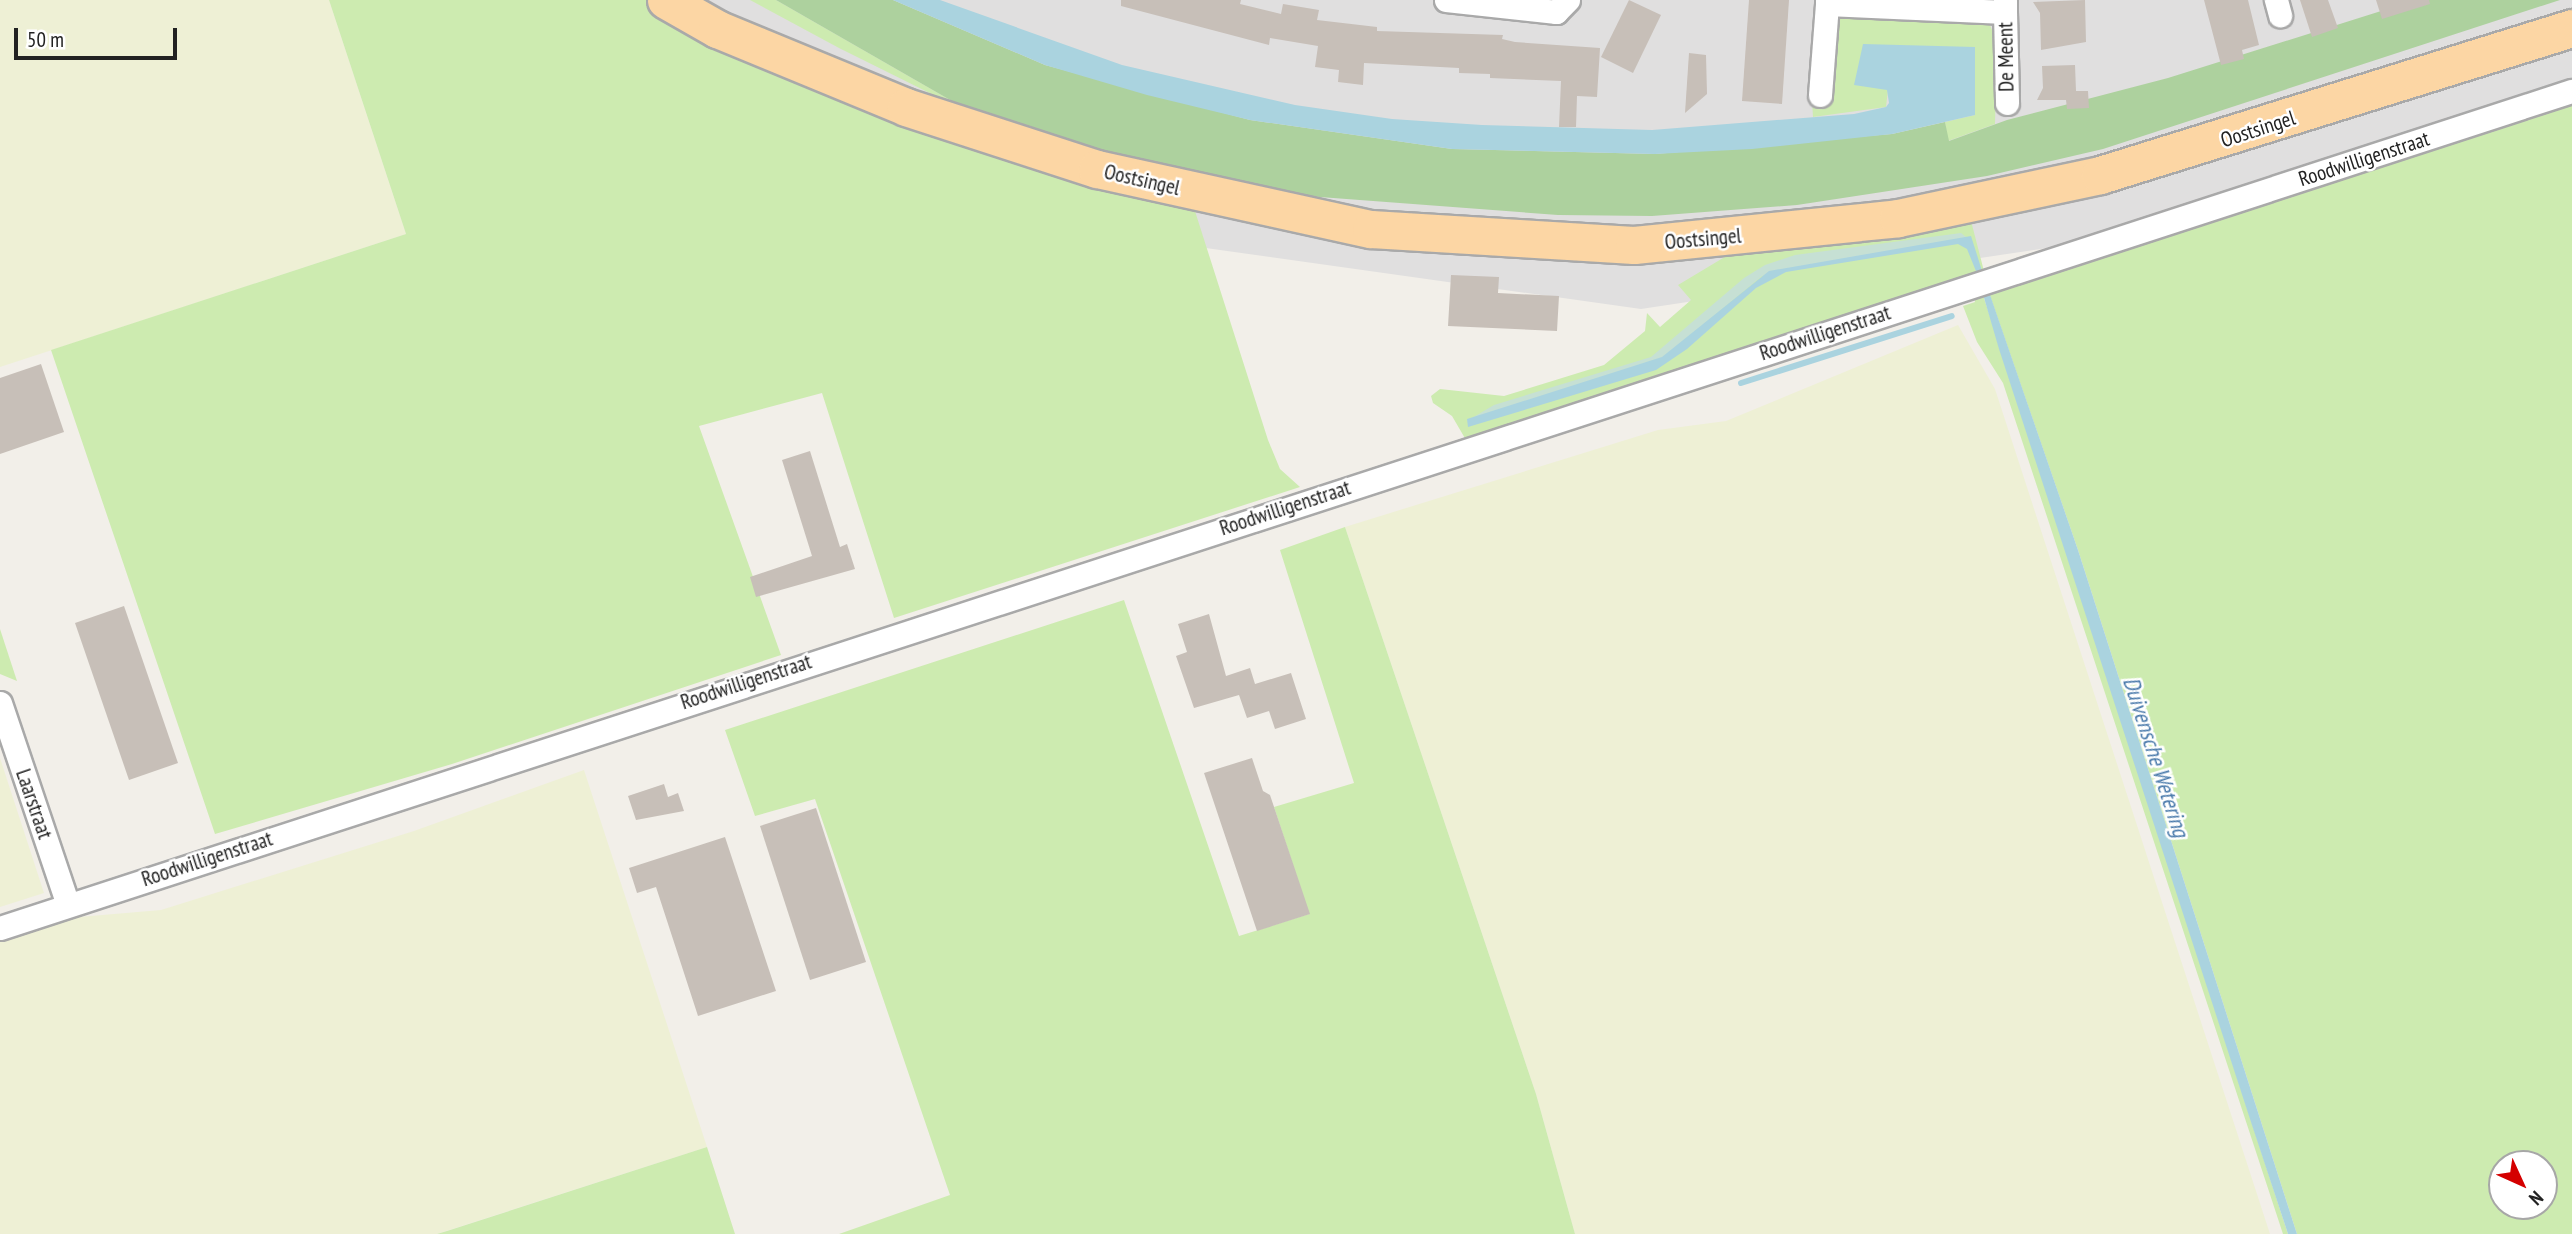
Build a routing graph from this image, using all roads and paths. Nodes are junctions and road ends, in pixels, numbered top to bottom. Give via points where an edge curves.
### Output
1 (666, 0) edge
2 (716, 0) edge
3 (1446, 0) edge
4 (1568, 0) edge
5 (1827, 2) edge
6 (2005, 6) edge
7 (2572, 28) edge
8 (830, 74) junction
9 (2572, 92) edge
10 (1820, 95) dead end
11 (2007, 103) dead end
12 (0, 703) edge
13 (68, 905) junction
14 (0, 928) edge

1 - 8 main road, Oostsingel via 717,29
2 - 8 main road, Oostsingel
3 - 4 street via 1556,12
5 - 6 street, De Meent
5 - 10 street, De Meent
6 - 11 street, De Meent
7 - 8 main road, Oostsingel via 2100,175 1898,218 1634,245 1401,233 1278,212 1097,169 991,138
9 - 13 street, Roodwilligenstraat
12 - 13 street, Laarstraat
13 - 14 street, Roodwilligenstraat

